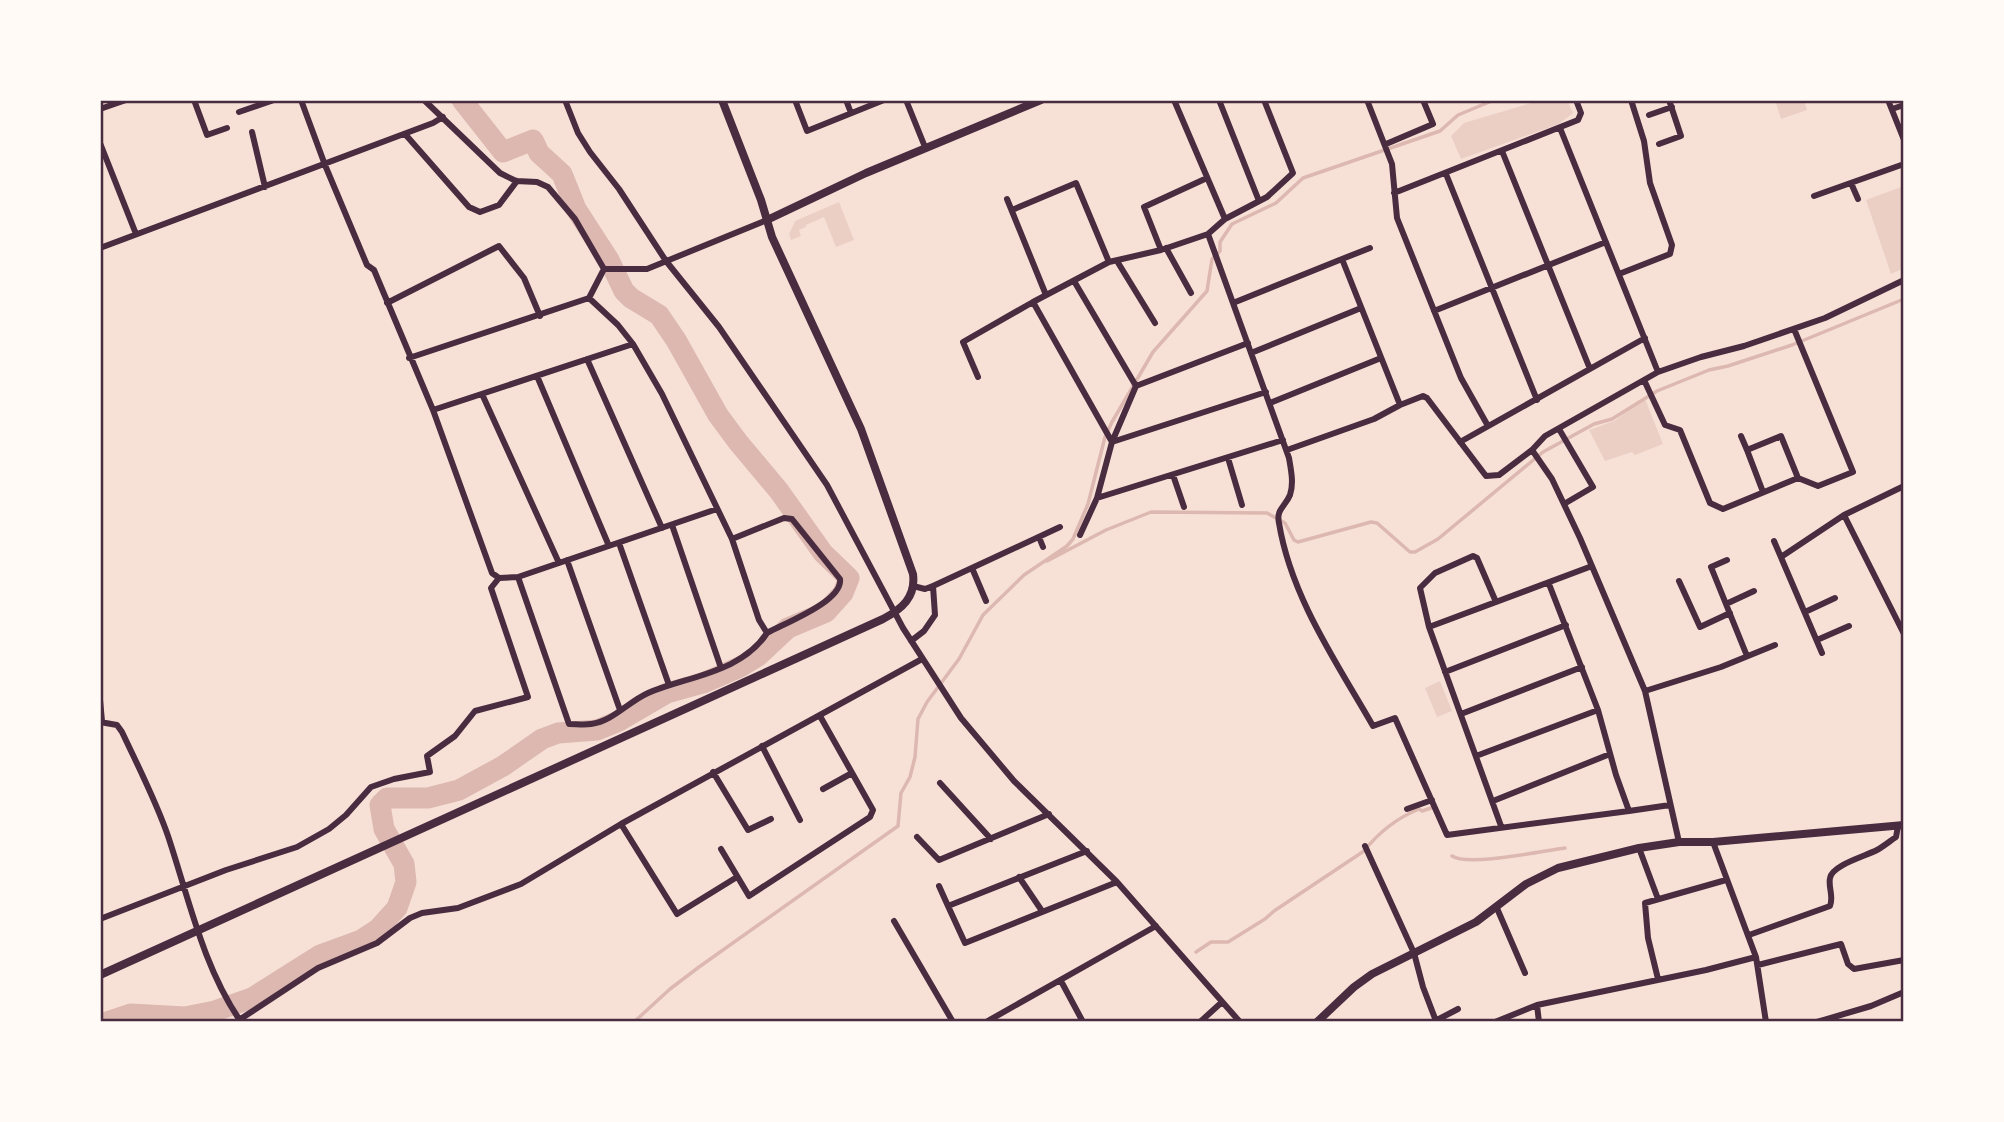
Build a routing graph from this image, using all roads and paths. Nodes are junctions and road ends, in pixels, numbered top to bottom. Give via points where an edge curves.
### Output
1 (126, 100) edge
2 (194, 100) edge
3 (274, 100) edge
4 (301, 100) edge
5 (424, 100) edge
6 (565, 100) edge
7 (722, 100) edge
8 (794, 100) edge
9 (846, 100) edge
10 (884, 100) edge
11 (906, 100) edge
12 (1041, 100) edge
13 (1174, 100) edge
14 (1219, 100) edge
15 (1264, 100) edge
16 (1367, 100) edge
17 (1423, 100) edge
18 (1576, 100) edge
19 (1631, 100) edge
20 (1888, 100) edge
21 (1670, 104) edge
22 (1904, 105) edge
23 (100, 109) edge
24 (1892, 109) junction
25 (239, 112) dead end
26 (851, 113) junction
27 (1649, 115) dead end
28 (443, 117) junction
29 (227, 128) dead end
30 (1560, 128) junction
31 (252, 132) dead end
32 (405, 134) junction
33 (1904, 140) edge
34 (100, 143) edge
35 (1385, 144) junction
36 (1658, 144) dead end
37 (925, 147) junction
38 (1502, 151) junction
39 (1904, 164) edge
40 (325, 165) junction
41 (1446, 174) junction
42 (1208, 178) junction
43 (517, 181) junction
44 (1851, 183) junction
45 (265, 187) junction
46 (1394, 193) junction
47 (1814, 196) dead end
48 (1007, 199) dead end
49 (1857, 199) dead end
50 (1259, 201) junction
51 (1012, 210) junction
52 (1225, 219) junction
53 (767, 220) junction
54 (136, 234) junction
55 (1208, 234) junction
56 (1606, 242) junction
57 (100, 247) edge
58 (1370, 248) dead end
59 (1163, 249) junction
60 (1342, 260) junction
61 (666, 261) junction
62 (1117, 261) junction
63 (1109, 262) junction
64 (1548, 265) junction
65 (604, 269) junction
66 (1619, 274) junction
67 (1904, 280) edge
68 (1074, 281) junction
69 (1492, 288) junction
70 (1191, 293) dead end
71 (1046, 295) junction
72 (589, 298) junction
73 (1033, 302) junction
74 (387, 303) junction
75 (1233, 303) junction
76 (1361, 308) junction
77 (1434, 312) junction
78 (540, 316) junction
79 (1155, 323) dead end
80 (1794, 329) junction
81 (1644, 338) junction
82 (1248, 343) junction
83 (633, 344) junction
84 (1251, 354) junction
85 (409, 358) junction
86 (1381, 358) junction
87 (587, 359) junction
88 (1590, 369) junction
89 (1658, 372) junction
90 (537, 376) junction
91 (978, 377) dead end
92 (1644, 380) junction
93 (1136, 386) junction
94 (1266, 392) junction
95 (482, 394) junction
96 (1537, 400) junction
97 (1270, 404) junction
98 (1400, 405) junction
99 (433, 410) junction
100 (1488, 426) junction
101 (1559, 429) junction
102 (1741, 436) dead end
103 (1283, 440) junction
104 (1112, 442) junction
105 (1460, 442) junction
106 (1287, 450) junction
107 (1532, 450) junction
108 (1746, 450) junction
109 (1228, 458) junction
110 (1173, 475) junction
111 (1798, 478) junction
112 (1904, 486) edge
113 (1763, 492) junction
114 (1097, 498) junction
115 (1564, 504) junction
116 (1241, 505) dead end
117 (1184, 507) dead end
118 (718, 509) junction
119 (1844, 515) junction
120 (672, 525) junction
121 (1059, 527) dead end
122 (662, 528) junction
123 (1080, 535) dead end
124 (1039, 537) junction
125 (732, 539) junction
126 (1774, 541) dead end
127 (619, 543) junction
128 (609, 546) junction
129 (1043, 547) dead end
130 (1781, 557) junction
131 (567, 560) junction
132 (1727, 560) dead end
133 (559, 563) junction
134 (1592, 566) junction
135 (972, 568) junction
136 (518, 577) junction
137 (499, 578) junction
138 (1679, 581) dead end
139 (1549, 584) junction
140 (913, 586) junction
141 (933, 586) junction
142 (1754, 592) dead end
143 (1835, 598) dead end
144 (986, 601) dead end
145 (1496, 602) junction
146 (1726, 604) junction
147 (895, 612) junction
148 (1805, 612) junction
149 (1730, 613) junction
150 (1566, 625) junction
151 (1902, 625) edge
152 (1849, 626) dead end
153 (1429, 627) junction
154 (767, 633) junction
155 (1904, 634) edge
156 (1817, 640) junction
157 (912, 641) junction
158 (1775, 645) dead end
159 (1822, 653) dead end
160 (1747, 656) junction
161 (922, 659) junction
162 (1582, 667) junction
163 (721, 668) junction
164 (1445, 672) junction
165 (669, 685) junction
166 (1645, 691) junction
167 (100, 700) edge
168 (620, 710) junction
169 (1598, 710) junction
170 (1461, 714) junction
171 (820, 716) junction
172 (101, 721) edge
173 (762, 746) junction
174 (1610, 754) junction
175 (1476, 756) junction
176 (713, 772) junction
177 (852, 773) junction
178 (940, 783) dead end
179 (823, 789) dead end
180 (1432, 800) junction
181 (1493, 801) junction
182 (1670, 806) junction
183 (1407, 809) dead end
184 (1629, 811) junction
185 (1049, 814) junction
186 (771, 819) dead end
187 (800, 820) dead end
188 (621, 824) junction
189 (1901, 825) edge
190 (1501, 826) junction
191 (918, 837) dead end
192 (991, 839) junction
193 (1679, 842) junction
194 (1713, 842) junction
195 (1366, 848) dead end
196 (1639, 848) junction
197 (721, 849) dead end
198 (1087, 851) junction
199 (737, 877) junction
200 (1019, 877) junction
201 (1726, 880) junction
202 (1117, 882) junction
203 (939, 886) dead end
204 (182, 888) junction
205 (1658, 899) junction
206 (948, 906) junction
207 (1496, 906) junction
208 (1042, 911) junction
209 (100, 919) edge
210 (894, 920) dead end
211 (1156, 926) junction
212 (198, 931) junction
213 (1749, 935) junction
214 (1414, 953) junction
215 (1756, 957) junction
216 (1904, 960) edge
217 (1758, 965) junction
218 (1525, 973) dead end
219 (100, 975) edge
220 (1658, 979) junction
221 (1061, 981) junction
222 (1904, 992) edge
223 (1222, 1002) junction
224 (1537, 1005) junction
225 (1458, 1009) dead end
226 (1447, 1015) junction
227 (1510, 1019) edge
228 (239, 1021) edge
229 (1434, 1021) edge
230 (953, 1022) edge
231 (986, 1022) edge
232 (1083, 1022) edge
233 (1200, 1022) edge
234 (1240, 1022) edge
235 (1317, 1022) edge
236 (1451, 1022) edge
237 (1495, 1022) edge
238 (1539, 1022) edge
239 (1766, 1022) edge
240 (1817, 1022) edge

1 - 23 street
2 - 29 street via 207,135
3 - 25 street
4 - 40 street
5 - 28 street
6 - 61 street via 578,133
7 - 53 street
8 - 26 street via 807,131
9 - 26 street
10 - 26 street
11 - 37 street
12 - 37 street
13 - 42 street
14 - 50 street
15 - 50 street via 1293,173
16 - 35 street
17 - 35 street via 1433,124
18 - 30 street via 1581,113 1578,120
19 - 66 street via 1644,141 1650,183 1672,244 1670,254
20 - 24 street
21 - 27 street
21 - 36 street via 1681,136
22 - 24 street
24 - 33 street
28 - 32 street
28 - 43 street via 497,171
30 - 38 street
30 - 56 street
31 - 45 street
32 - 40 street
32 - 43 street via 469,207 480,212 499,205
34 - 54 street
35 - 46 street
37 - 53 street
38 - 41 street
38 - 64 street
39 - 44 street
40 - 45 street
40 - 74 street
41 - 46 street
41 - 69 street
42 - 52 street
42 - 59 street via 1144,207
43 - 65 street via 537,181 548,187 575,219
44 - 47 street
44 - 49 street
45 - 54 street
46 - 77 street via 1396,218
48 - 51 street
50 - 52 street
51 - 63 street via 1076,183
51 - 71 street
52 - 55 street
53 - 61 street
53 - 140 street via 861,429 911,566
54 - 57 street
55 - 59 street
55 - 75 street
56 - 64 street
56 - 66 street
58 - 60 street
59 - 62 street
59 - 70 street
60 - 75 street
60 - 76 street
61 - 65 street via 647,269
61 - 147 street via 719,327 823,478
62 - 63 street
62 - 79 street
63 - 68 street
64 - 69 street
64 - 88 street
65 - 72 street
66 - 81 street
67 - 80 street
68 - 71 street
68 - 93 street
69 - 77 street
69 - 96 street
71 - 73 street
72 - 78 street
72 - 83 street
73 - 91 street via 963,342
73 - 104 street
74 - 78 street via 499,246 524,278
74 - 85 street
75 - 82 street
76 - 84 street
76 - 86 street
77 - 100 street via 1461,378
78 - 85 street
80 - 89 street
80 - 111 street via 1853,472 1818,486
81 - 88 street
81 - 89 street
82 - 84 street
82 - 93 street
83 - 87 street
83 - 118 street
84 - 94 street
85 - 99 street
86 - 97 street
86 - 98 street
87 - 90 street
87 - 122 street
88 - 96 street
89 - 92 street
90 - 95 street
90 - 128 street
92 - 101 street
92 - 113 street via 1665,425 1680,430 1710,503 1723,509
93 - 104 street
94 - 97 street
94 - 104 street
95 - 99 street
95 - 133 street
96 - 100 street
97 - 103 street
98 - 105 street via 1419,396 1427,398
98 - 106 street
99 - 137 street via 492,573
100 - 105 street
101 - 107 street
101 - 115 street via 1593,487
102 - 108 street
103 - 106 street
103 - 109 street
104 - 114 street
105 - 107 street via 1486,476 1493,477
106 - 180 street via 1291,492 1278,512 1293,575 1373,726 1395,718
107 - 115 street
108 - 111 street via 1781,436
108 - 113 street
109 - 110 street
109 - 116 street
110 - 114 street
110 - 117 street
111 - 113 street
112 - 119 street
114 - 123 street
115 - 134 street
118 - 120 street
118 - 125 street
119 - 130 street
119 - 151 street
120 - 122 street
120 - 163 street
121 - 124 street
122 - 127 street
124 - 129 street
124 - 135 street
125 - 154 street
125 - 154 street via 792,519 840,579 839,588 824,604
126 - 130 street
127 - 128 street
127 - 165 street
128 - 131 street
130 - 148 street
131 - 133 street
131 - 168 street
132 - 146 street via 1711,567
133 - 136 street
134 - 139 street
134 - 166 street
135 - 141 street
135 - 144 street
136 - 137 street
136 - 168 street via 569,724 592,724
137 - 204 street via 491,589 528,697 475,711 455,736 427,755 430,772 371,787 346,815 312,840
138 - 149 street via 1700,627
139 - 145 street
139 - 150 street
140 - 141 street
140 - 147 street via 907,602
141 - 157 street via 935,615
142 - 146 street
143 - 148 street
145 - 153 street
145 - 153 street via 1473,556 1435,573 1420,588
146 - 149 street
147 - 157 street
147 - 212 street
148 - 156 street
149 - 160 street
150 - 162 street
150 - 164 street
151 - 155 street
152 - 156 street
153 - 164 street
154 - 163 street via 759,645
156 - 159 street
157 - 161 street
158 - 160 street
160 - 166 street
161 - 171 street
161 - 185 street via 977,740
162 - 169 street
162 - 170 street
163 - 165 street
164 - 170 street
165 - 168 street
166 - 182 street
167 - 172 street
169 - 174 street
169 - 175 street
170 - 175 street
171 - 173 street
171 - 177 street
172 - 204 street via 117,725 122,732 167,835
173 - 176 street
173 - 187 street
174 - 181 street
174 - 184 street
175 - 181 street
176 - 186 street via 748,830
176 - 188 street
177 - 179 street
177 - 199 street via 873,810 870,817 749,896
178 - 192 street
180 - 183 street
180 - 190 street via 1447,835
181 - 190 street
182 - 184 street
182 - 193 street
184 - 190 street
185 - 192 street
185 - 198 street
188 - 199 street via 677,914
188 - 228 street via 521,884 458,908 416,915 377,943 318,968
189 - 194 street
189 - 213 street via 1896,837 1878,850 1832,873 1830,906
191 - 192 street via 939,860
193 - 194 street
193 - 196 street
194 - 201 street
195 - 214 street
196 - 205 street
196 - 207 street via 1558,868
197 - 199 street
198 - 200 street
198 - 202 street
200 - 206 street
200 - 208 street
201 - 205 street
201 - 213 street
202 - 208 street
202 - 211 street
203 - 206 street
204 - 209 street
204 - 212 street
205 - 220 street via 1645,903
206 - 208 street via 965,943
207 - 214 street via 1476,922
207 - 218 street
210 - 230 street
211 - 221 street
211 - 223 street
212 - 219 street
212 - 228 street
213 - 215 street
214 - 229 street
214 - 235 street via 1364,979
215 - 217 street
215 - 220 street
216 - 217 street via 1854,969 1841,944
217 - 239 street
220 - 224 street
221 - 231 street
221 - 232 street
222 - 240 street
223 - 233 street
223 - 234 street
224 - 227 street
224 - 238 street
225 - 226 street
226 - 229 street
226 - 236 street
227 - 237 street

